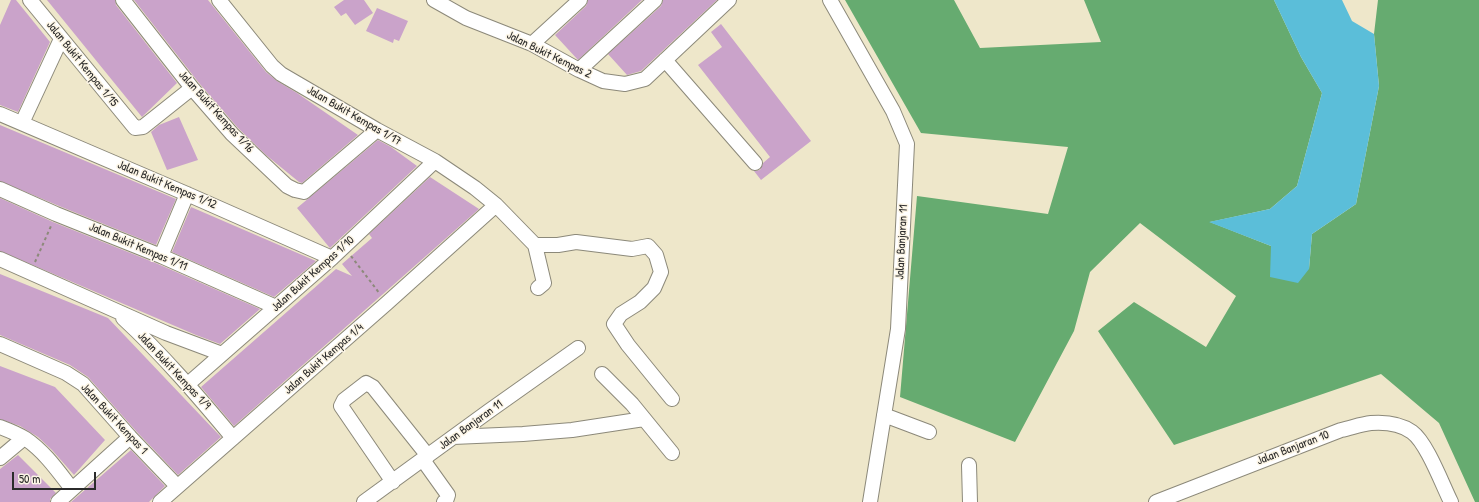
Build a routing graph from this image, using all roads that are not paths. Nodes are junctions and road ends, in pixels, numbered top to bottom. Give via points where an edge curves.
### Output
1 (30, 0) edge
2 (123, 0) edge
3 (219, 0) edge
4 (434, 0) edge
5 (580, 0) edge
6 (655, 0) edge
7 (729, 0) edge
8 (830, 0) edge
9 (60, 39) junction
10 (532, 44) junction
11 (665, 60) junction
12 (580, 70) junction
13 (192, 88) junction
14 (0, 114) edge
15 (22, 123) junction
16 (377, 130) junction
17 (435, 162) junction
18 (755, 163) dead end
19 (0, 189) edge
20 (187, 194) junction
21 (491, 209) junction
22 (535, 245) junction
23 (161, 256) junction
24 (332, 258) junction
25 (0, 259) edge
26 (538, 288) dead end
27 (276, 307) junction
28 (112, 309) junction
29 (0, 344) edge
30 (578, 348) dead end
31 (222, 354) junction
32 (602, 374) dead end
33 (188, 384) junction
34 (672, 399) dead end
35 (884, 415) junction
36 (644, 419) junction
37 (0, 426) edge
38 (929, 432) dead end
39 (130, 437) junction
40 (24, 438) junction
41 (233, 438) junction
42 (453, 438) junction
43 (672, 453) dead end
44 (0, 458) edge
45 (425, 458) junction
46 (969, 465) dead end
47 (393, 482) junction
48 (177, 486) junction
49 (72, 489) junction
50 (58, 502) edge
51 (160, 502) edge
52 (364, 502) edge
53 (444, 502) edge
54 (870, 502) edge
55 (970, 502) edge
56 (1156, 502) edge
57 (1451, 502) edge

1 - 9 street, Jalan Bukit Kempas 1/15
2 - 13 street, Jalan Bukit Kempas 1/16
3 - 16 street, Jalan Bukit Kempas 1/17 via 281,74
4 - 10 street, Jalan Bukit Kempas 2 via 466,18
5 - 10 street
6 - 12 street
7 - 11 street
8 - 35 street, Jalan Banjaran 11 via 893,111 907,144 898,329
9 - 13 street, Jalan Bukit Kempas 1/15 via 135,128 143,127
9 - 15 street
10 - 12 street, Jalan Bukit Kempas 2
11 - 12 street, Jalan Bukit Kempas 2 via 645,79 625,84 603,81
11 - 18 street
13 - 16 street, Jalan Bukit Kempas 1/16 via 232,134 287,186 295,190 304,192
14 - 15 street, Jalan Bukit Kempas 1/12
15 - 20 street, Jalan Bukit Kempas 1/12
16 - 17 street, Jalan Bukit Kempas 1/17
17 - 21 street, Jalan Bukit Kempas 1/17 via 475,188
17 - 24 street, Jalan Bukit Kempas 1/10
19 - 23 street, Jalan Bukit Kempas 1/11
20 - 23 street
20 - 24 street, Jalan Bukit Kempas 1/12
21 - 22 street, Jalan Bukit Kempas 1/17
21 - 41 street, Jalan Bukit Kempas 1/4
22 - 26 street via 544,283
22 - 34 street via 558,246 576,242 632,248 648,246 656,255 661,272 654,288 640,302 621,314 614,324
23 - 27 street, Jalan Bukit Kempas 1/11
24 - 27 street, Jalan Bukit Kempas 1/10
25 - 28 street, Jalan Bukit Kempas 1/9
27 - 31 street, Jalan Bukit Kempas 1/10
28 - 31 street, Jalan Bukit Kempas 1/9
28 - 33 street, Jalan Bukit Kempas 1/9 via 139,332
29 - 39 street, Jalan Bukit Kempas 1 via 66,373 83,384
30 - 42 street, Jalan Banjaran 11
31 - 33 street, Jalan Bukit Kempas 1/10
32 - 36 street
33 - 41 street, Jalan Bukit Kempas 1/9
35 - 38 street
35 - 54 street, Jalan Banjaran 11
36 - 42 street via 572,430
36 - 43 street
37 - 40 street
39 - 48 street, Jalan Bukit Kempas 1
39 - 49 street
40 - 44 street
40 - 49 street via 47,457
41 - 48 street, Jalan Bukit Kempas 1/4
42 - 45 street, Jalan Banjaran 11
45 - 47 street, Jalan Banjaran 11
45 - 47 street via 372,387 366,383 344,400 341,406
45 - 53 street via 448,495
46 - 55 street
47 - 52 street, Jalan Banjaran 11
48 - 51 street, Jalan Bukit Kempas 1/4
49 - 50 street
56 - 57 street, Jalan Banjaran 10 via 1341,430 1383,422 1406,428 1414,433 1426,449

